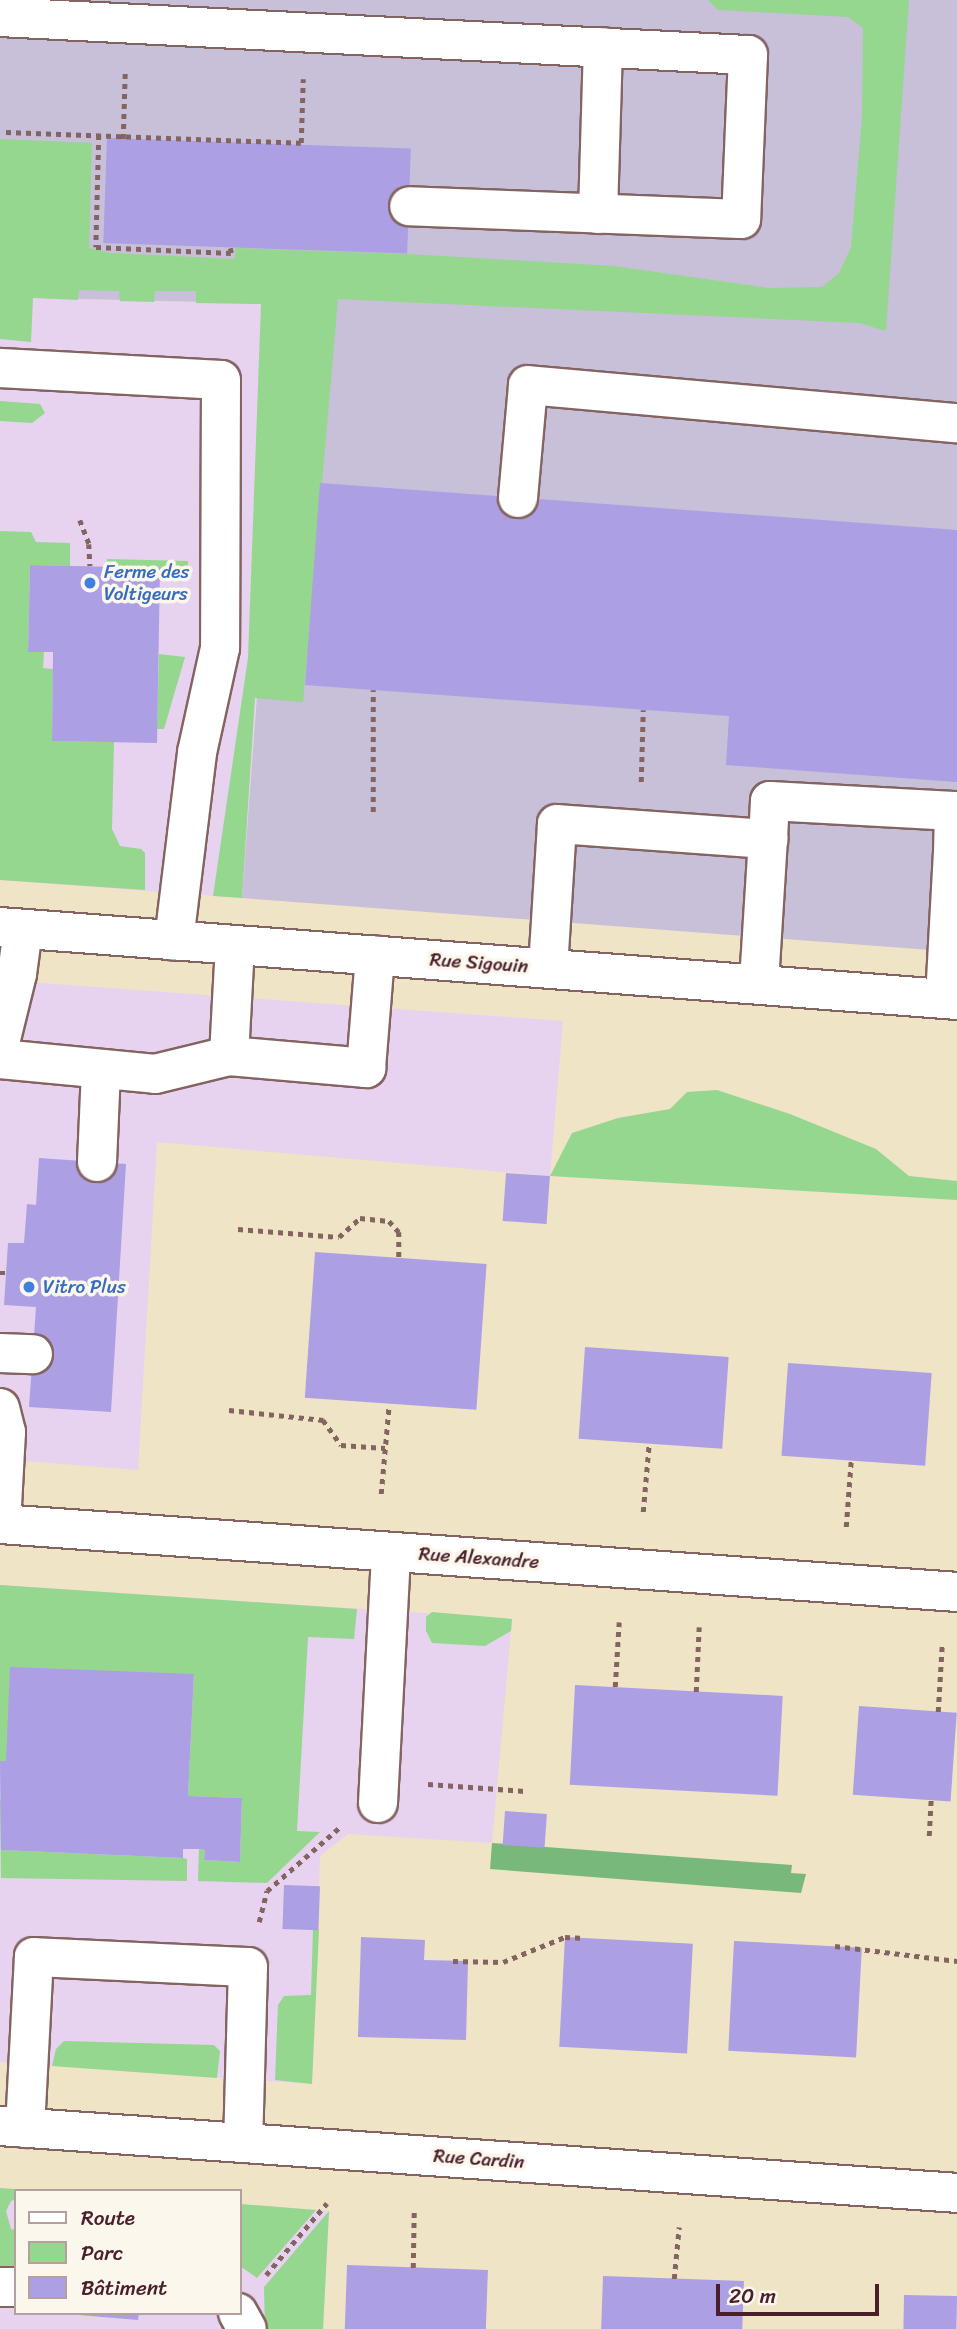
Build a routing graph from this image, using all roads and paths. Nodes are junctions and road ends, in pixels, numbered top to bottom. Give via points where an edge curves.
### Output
1 (0, 17) edge
2 (126, 23) junction
3 (304, 31) junction
4 (603, 47) junction
5 (6, 132) dead end
6 (99, 135) junction
7 (123, 137) junction
8 (409, 206) dead end
9 (598, 214) junction
10 (230, 248) dead end
11 (0, 368) edge
12 (957, 423) edge
13 (518, 498) dead end
14 (80, 520) dead end
15 (90, 566) dead end
16 (373, 690) dead end
17 (643, 710) dead end
18 (643, 734) dead end
19 (373, 812) dead end
20 (768, 839) junction
21 (955, 853) edge
22 (11, 928) edge
23 (174, 941) junction
24 (235, 945) junction
25 (375, 955) junction
26 (548, 968) junction
27 (759, 984) junction
28 (951, 1000) edge
29 (0, 1044) edge
30 (229, 1056) junction
31 (0, 1059) edge
32 (101, 1069) junction
33 (97, 1162) dead end
34 (238, 1229) dead end
35 (399, 1257) dead end
36 (389, 1405) dead end
37 (0, 1408) edge
38 (229, 1410) dead end
39 (649, 1444) dead end
40 (385, 1448) junction
41 (851, 1461) dead end
42 (381, 1494) dead end
43 (643, 1512) dead end
44 (0, 1524) edge
45 (846, 1527) dead end
46 (391, 1552) junction
47 (957, 1592) edge
48 (619, 1622) dead end
49 (699, 1627) dead end
50 (942, 1645) dead end
51 (615, 1688) dead end
52 (696, 1692) dead end
53 (938, 1712) dead end
54 (525, 1791) dead end
55 (378, 1792) joint
56 (931, 1800) dead end
57 (331, 1833) dead end
58 (929, 1836) dead end
59 (267, 1891) dead end
60 (584, 1938) dead end
61 (835, 1946) dead end
62 (453, 1961) dead end
63 (957, 1961) edge
64 (12, 2127) edge
65 (243, 2143) junction
66 (957, 2193) edge
67 (327, 2203) dead end
68 (414, 2209) dead end
69 (678, 2227) dead end
70 (413, 2268) dead end
71 (674, 2279) dead end
72 (261, 2282) dead end

1 - 2 street
2 - 3 street
2 - 7 path
3 - 4 street
3 - 7 path via 302,143
4 - 9 street
4 - 9 street via 748,55 741,219
5 - 6 path
6 - 7 path
6 - 10 path via 96,247 230,253
8 - 9 street
11 - 23 street via 221,380 220,648 197,753
12 - 13 street via 528,385
14 - 15 path via 89,544
16 - 19 path
17 - 18 path
20 - 21 street via 770,801 811,787 954,811
20 - 26 street via 557,824
20 - 27 street
21 - 28 street
22 - 23 street, Rue Sigouin
22 - 29 street via 17,974
23 - 24 street, Rue Sigouin
24 - 25 street, Rue Sigouin
24 - 30 street
25 - 26 street, Rue Sigouin
25 - 30 street via 366,1068
26 - 27 street, Rue Sigouin
27 - 28 street, Rue Sigouin
30 - 32 street via 155,1074
31 - 32 street
32 - 33 street
34 - 35 path via 339,1237 360,1218 389,1221 399,1232
36 - 40 path
37 - 44 street via 6,1432
38 - 40 path via 323,1420 341,1445
39 - 43 path
40 - 42 path
41 - 45 path
44 - 46 street, Rue Alexandre
46 - 47 street, Rue Alexandre
46 - 55 street
48 - 51 path
49 - 52 path
50 - 53 path
54 - 55 path
56 - 58 path
57 - 59 path
60 - 62 path via 565,1937 503,1962
61 - 63 path
64 - 65 street, Rue Cardin
64 - 65 street via 34,1957 248,1967
65 - 66 street, Rue Cardin
67 - 72 path
68 - 70 path
69 - 71 path

